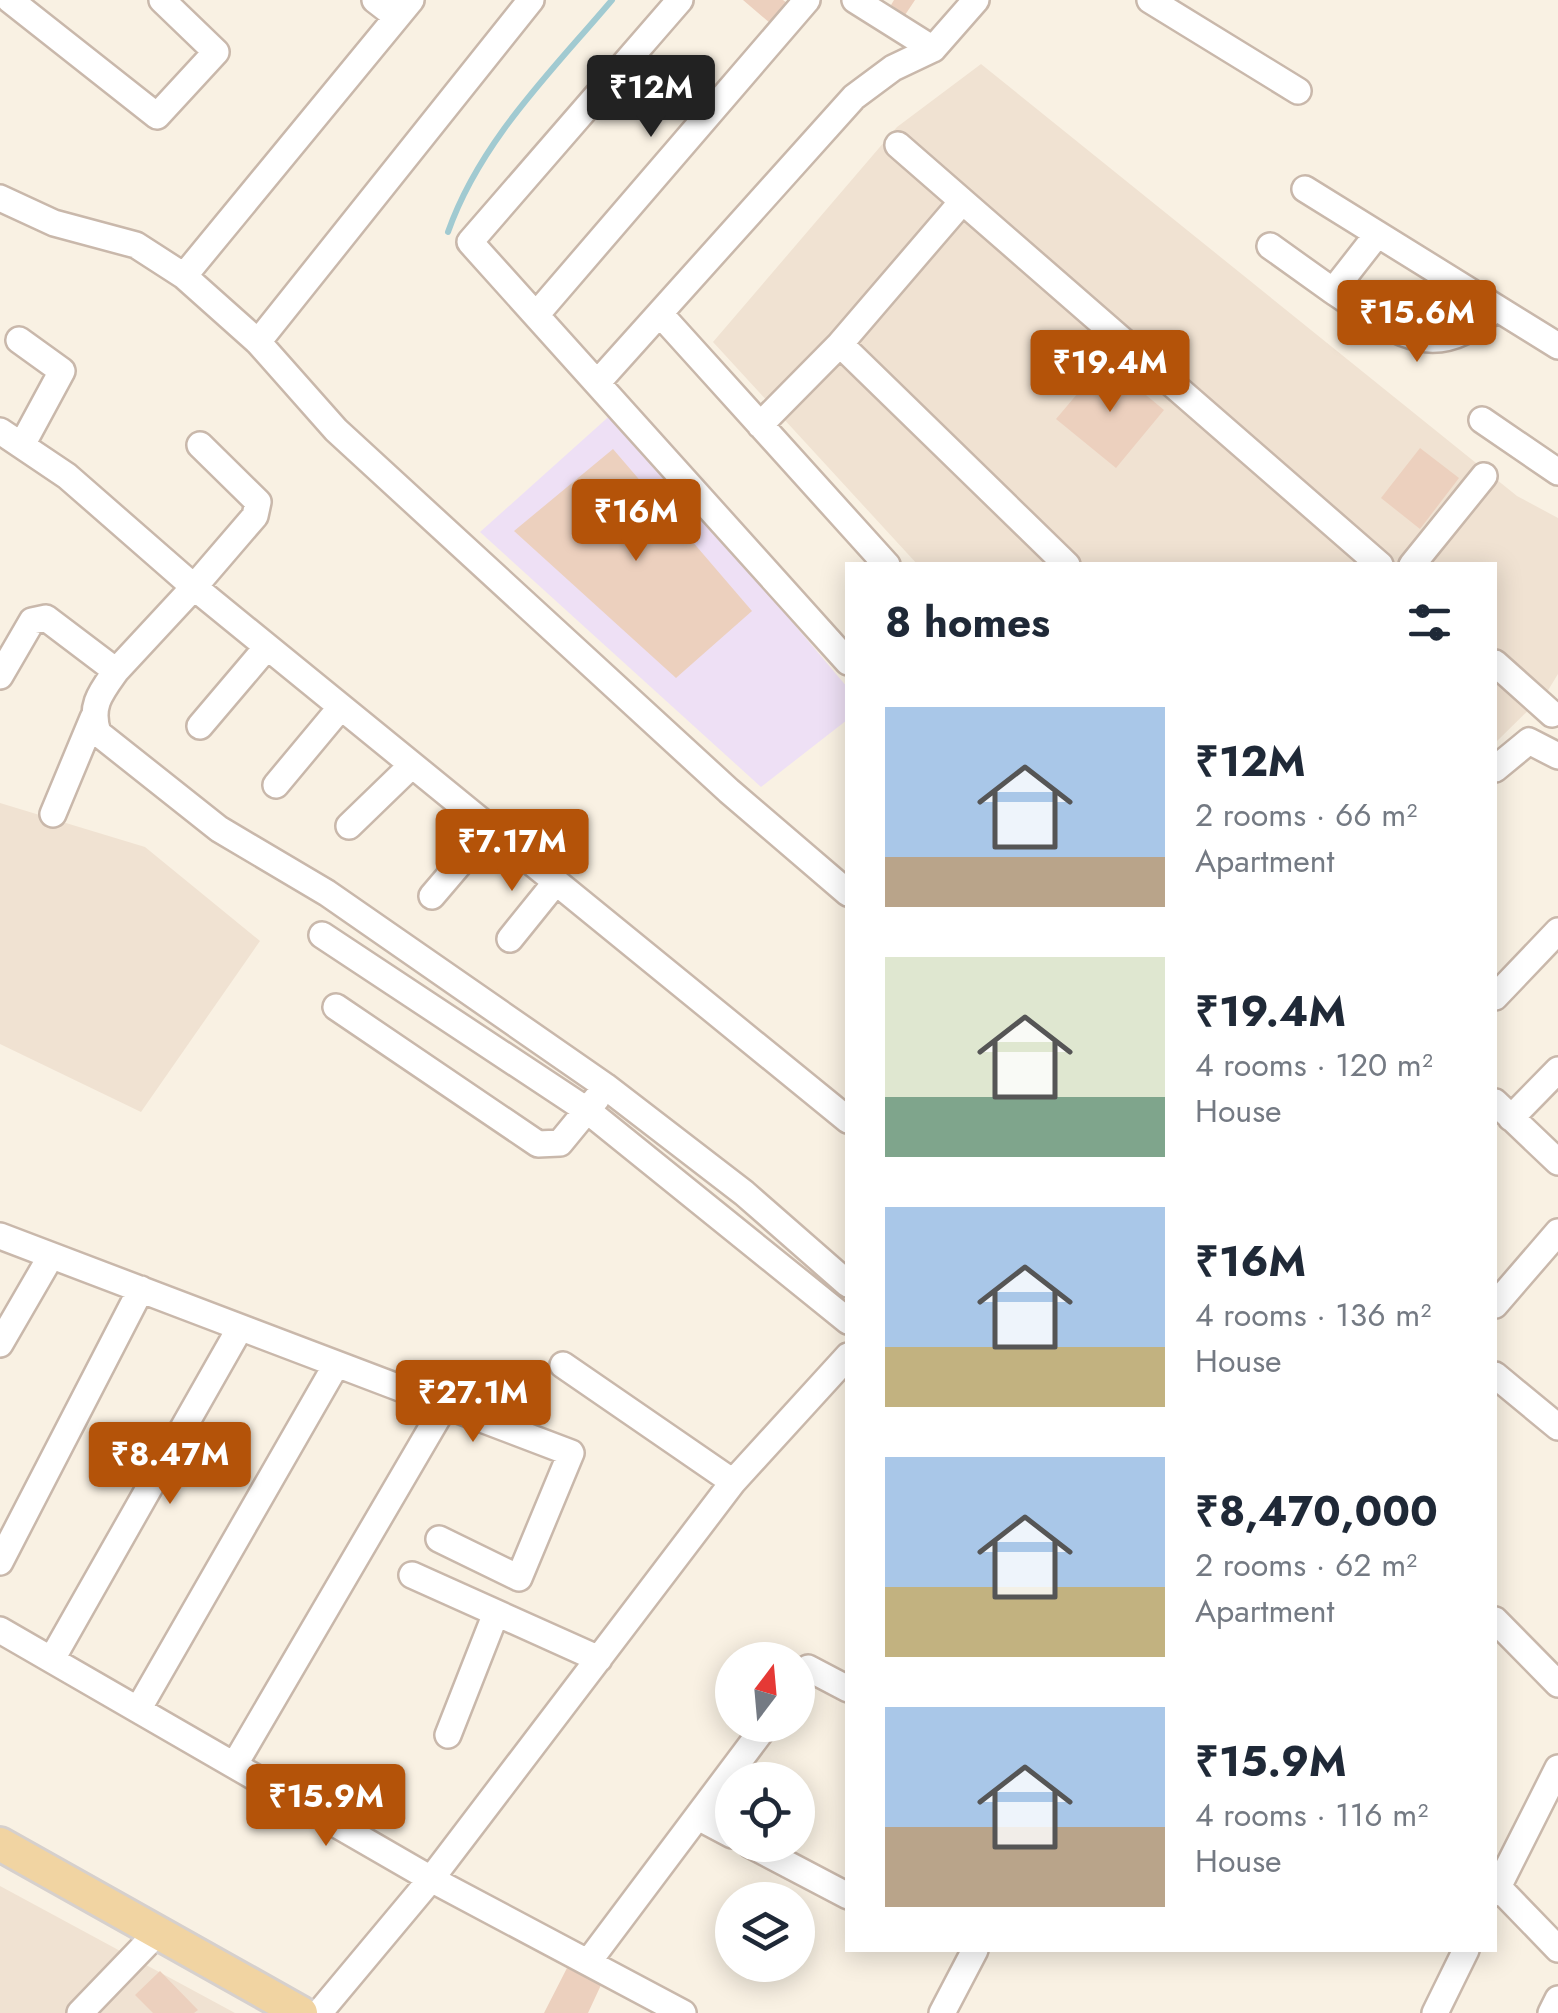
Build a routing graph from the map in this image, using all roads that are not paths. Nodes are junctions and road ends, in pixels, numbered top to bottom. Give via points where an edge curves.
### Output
1 (10, 0) edge
2 (162, 0) edge
3 (376, 0) edge
4 (532, 0) edge
5 (680, 0) edge
6 (807, 0) edge
7 (855, 0) edge
8 (976, 0) edge
9 (1150, 0) edge
10 (404, 8) edge
11 (932, 50) junction
12 (1298, 91) dead end
13 (898, 145) dead end
14 (1305, 189) dead end
15 (0, 198) edge
16 (961, 203) junction
17 (1376, 236) junction
18 (1270, 246) dead end
19 (184, 276) junction
20 (1333, 291) junction
21 (1495, 308) junction
22 (536, 315) junction
23 (662, 315) junction
24 (19, 340) dead end
25 (258, 342) junction
26 (840, 344) junction
27 (1558, 346) edge
28 (598, 382) junction
29 (1482, 420) dead end
30 (760, 424) junction
31 (11, 438) edge
32 (200, 445) dead end
33 (1558, 472) edge
34 (1484, 476) dead end
35 (883, 562) edge
36 (1064, 562) edge
37 (1377, 562) edge
38 (1414, 562) edge
39 (194, 588) junction
40 (267, 647) junction
41 (845, 659) edge
42 (1497, 666) edge
43 (116, 671) junction
44 (0, 676) edge
45 (340, 707) junction
46 (1555, 710) edge
47 (93, 718) junction
48 (200, 726) dead end
49 (1529, 741) junction
50 (1558, 756) edge
51 (412, 765) junction
52 (1497, 767) edge
53 (276, 785) dead end
54 (53, 814) dead end
55 (349, 826) dead end
56 (490, 828) junction
57 (556, 882) junction
58 (845, 890) edge
59 (432, 896) dead end
60 (1558, 931) edge
61 (322, 935) dead end
62 (510, 939) dead end
63 (1497, 995) edge
64 (336, 1007) dead end
65 (1558, 1070) edge
66 (605, 1086) junction
67 (1503, 1110) edge
68 (588, 1111) junction
69 (845, 1118) edge
70 (1558, 1162) edge
71 (1558, 1232) edge
72 (0, 1236) edge
73 (51, 1256) junction
74 (845, 1281) edge
75 (142, 1289) junction
76 (1497, 1302) edge
77 (845, 1319) edge
78 (240, 1328) junction
79 (0, 1344) edge
80 (845, 1359) edge
81 (336, 1365) junction
82 (564, 1366) dead end
83 (1497, 1377) edge
84 (445, 1405) junction
85 (1558, 1427) edge
86 (733, 1482) junction
87 (438, 1539) dead end
88 (0, 1562) edge
89 (412, 1575) dead end
90 (496, 1613) junction
91 (1497, 1622) edge
92 (0, 1630) edge
93 (52, 1659) junction
94 (599, 1659) junction
95 (815, 1672) edge
96 (1558, 1684) edge
97 (845, 1687) edge
98 (139, 1708) junction
99 (448, 1735) dead end
100 (753, 1742) edge
101 (235, 1764) junction
102 (1558, 1768) edge
103 (698, 1817) junction
104 (715, 1826) edge
105 (0, 1844) edge
106 (783, 1862) edge
107 (432, 1879) junction
108 (1497, 1888) edge
109 (1497, 1891) edge
110 (845, 1894) edge
111 (157, 1933) junction
112 (1558, 1949) edge
113 (1465, 1952) edge
114 (965, 1953) edge
115 (590, 1961) junction
116 (1558, 1999) edge
117 (80, 2013) edge
118 (301, 2013) edge
119 (318, 2013) edge
120 (684, 2013) edge
121 (942, 2013) edge
122 (1435, 2013) edge
123 (1550, 2013) edge

1 - 2 street via 157,116 216,52
3 - 10 street
4 - 25 street
5 - 22 street via 470,242
6 - 22 street
7 - 11 street
8 - 11 street
9 - 12 street
10 - 19 street
11 - 23 street via 892,68 854,97
13 - 16 street
14 - 17 street
15 - 19 street via 54,223 136,245
16 - 26 street
16 - 37 street
17 - 20 street
17 - 21 street
18 - 20 street
19 - 25 street
20 - 21 street via 1381,322 1434,342 1457,338
21 - 27 street
22 - 28 street
23 - 28 street
23 - 30 street
24 - 31 street via 62,371
25 - 58 street via 336,430
26 - 30 street
26 - 36 street
28 - 41 street
29 - 33 street
30 - 35 street
31 - 39 street via 67,476
32 - 39 street via 258,502 255,516
34 - 38 street
39 - 40 street
39 - 43 street
40 - 45 street
40 - 48 street
42 - 46 street
43 - 44 street via 38,618
43 - 47 street via 96,698
45 - 51 street
45 - 53 street
46 - 49 street
47 - 54 street
47 - 66 street via 98,733 220,829 327,893
49 - 50 street
49 - 52 street
51 - 55 street
51 - 56 street
56 - 57 street
56 - 59 street
57 - 62 street
57 - 69 street
60 - 63 street
61 - 68 street
64 - 68 street via 538,1144 560,1143
65 - 67 street
66 - 68 street
66 - 74 street via 744,1192
67 - 70 street
68 - 77 street
71 - 76 street
72 - 73 street
73 - 75 street
73 - 79 street
75 - 78 street
75 - 88 street
78 - 81 street
78 - 93 street
80 - 86 street
81 - 84 street
81 - 98 street
82 - 86 street
83 - 85 street
84 - 87 street via 572,1453 519,1578
84 - 101 street
86 - 94 street
89 - 90 street
90 - 94 street
90 - 99 street
91 - 96 street
92 - 93 street
93 - 98 street
94 - 107 street
95 - 97 street
98 - 101 street
100 - 103 street
101 - 107 street
102 - 108 street
103 - 104 street
103 - 115 street
105 - 111 main road
106 - 110 street
107 - 115 street
107 - 119 street
109 - 112 street
111 - 117 street
111 - 118 main road
113 - 122 street
114 - 121 street
115 - 120 street
116 - 123 street

